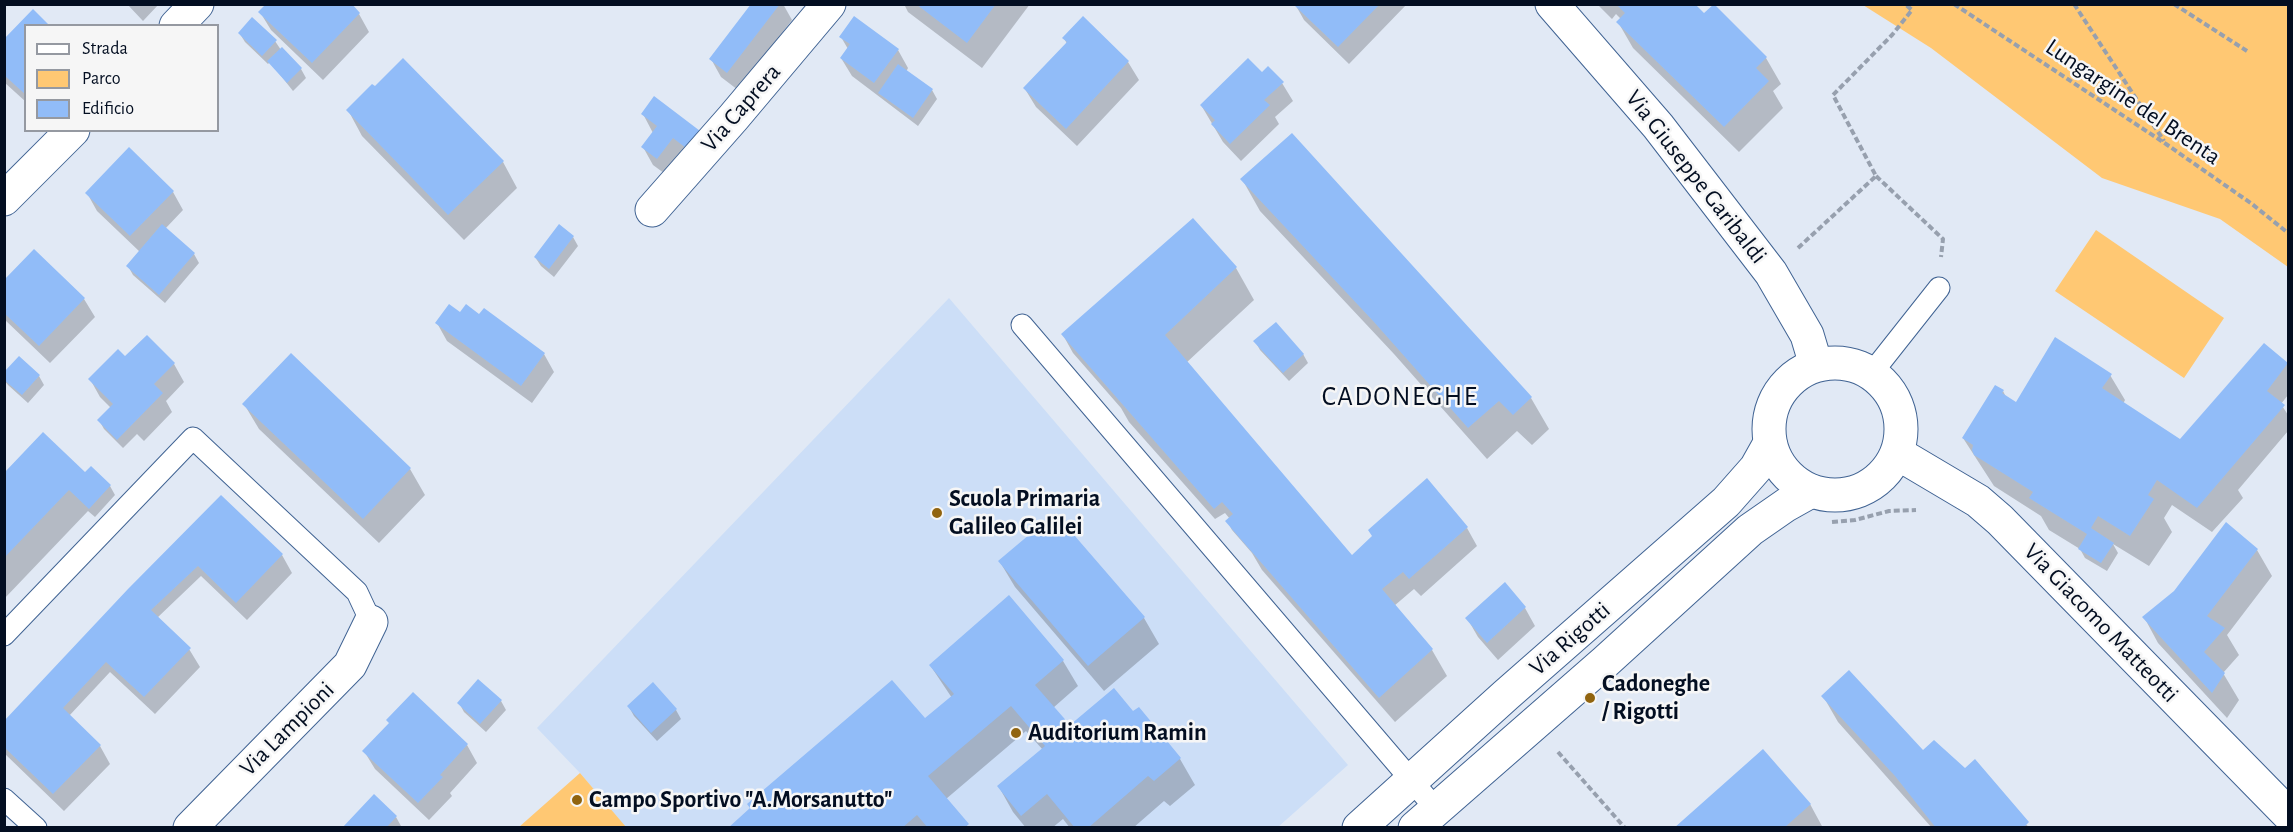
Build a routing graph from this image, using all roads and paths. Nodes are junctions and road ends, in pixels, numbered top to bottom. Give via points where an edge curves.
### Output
1 (196, 4) edge
2 (829, 4) edge
3 (1552, 4) edge
4 (1905, 4) edge
5 (1954, 4) edge
6 (2074, 4) edge
7 (2174, 4) edge
8 (178, 24) edge
9 (2247, 51) dead end
10 (71, 132) edge
11 (2166, 144) junction
12 (1876, 176) junction
13 (4, 199) edge
14 (652, 210) dead end
15 (1816, 232) dead end
16 (2289, 233) edge
17 (1939, 288) joint
18 (1022, 325) dead end
19 (1816, 365) junction
20 (1871, 374) junction
21 (1770, 443) junction
22 (1897, 453) junction
23 (1811, 491) junction
24 (1925, 512) dead end
25 (1828, 523) dead end
26 (371, 622) joint
27 (4, 635) edge
28 (1554, 748) dead end
29 (1410, 780) junction
30 (4, 799) edge
31 (2289, 814) edge
32 (1425, 818) edge
33 (36, 828) edge
34 (190, 828) edge
35 (1359, 828) edge
36 (1625, 828) edge

1 - 8 street
2 - 14 street, Via Caprera
3 - 19 street, Via Giuseppe Garibaldi via 1658,126 1771,273 1807,334
4 - 12 path via 1912,10 1833,95
5 - 11 path, Lungargine del Brenta
6 - 11 path
7 - 9 path
10 - 13 street
11 - 16 path, Lungargine del Brenta
12 - 15 path
12 - 17 path via 1943,239
17 - 20 lane
18 - 29 lane
19 - 20 street via 1837,362
19 - 21 street via 1794,376 1778,394 1769,418
20 - 22 street via 1891,392 1899,411 1901,433
21 - 23 street via 1777,464 1801,487
21 - 29 street, Via Rigotti via 1756,468 1726,502
22 - 23 street via 1877,481 1862,490 1846,495
22 - 31 street, Via Giacomo Matteotti via 1978,501 2000,520
23 - 32 street, Via Rigotti via 1750,530
24 - 25 path via 1889,511
26 - 27 lane via 357,592 194,438
26 - 34 street, Via Lampioni via 350,665
28 - 36 path
29 - 32 lane
29 - 35 street, Via Rigotti
30 - 33 lane

